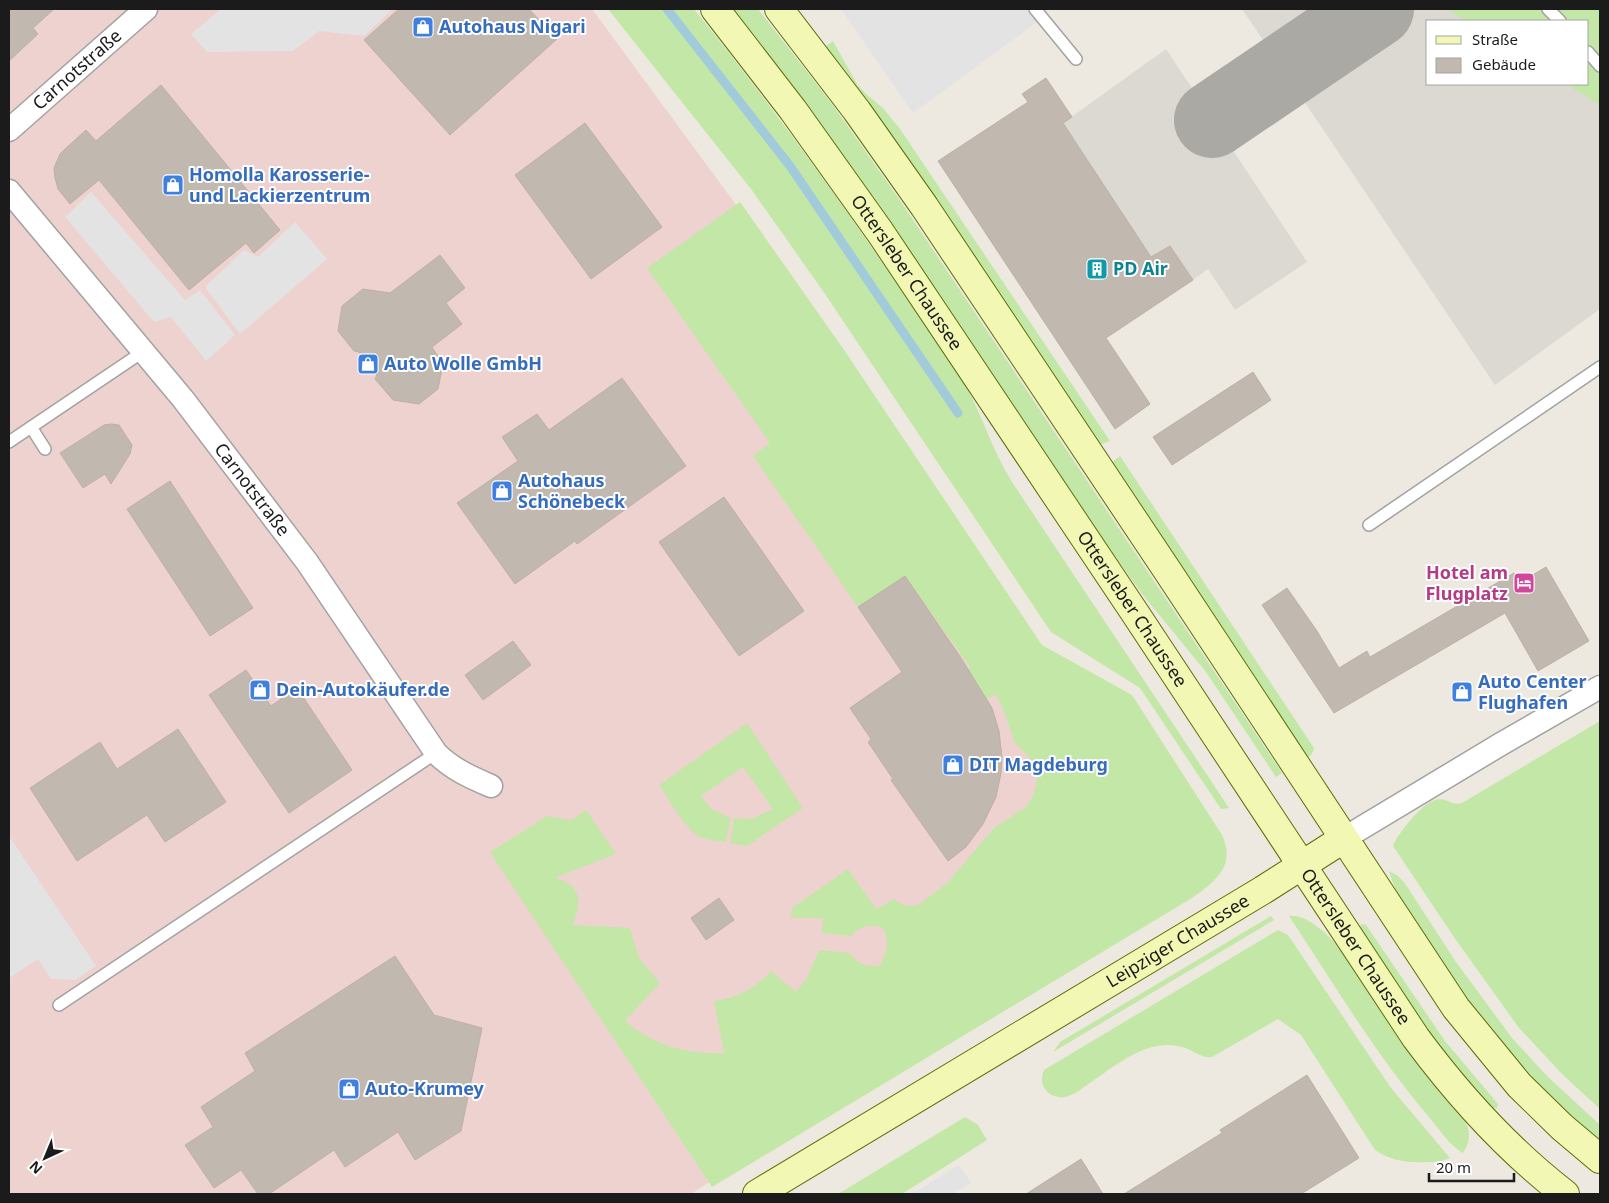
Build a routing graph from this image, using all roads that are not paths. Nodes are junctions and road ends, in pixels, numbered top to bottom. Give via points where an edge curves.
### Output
1 (146, 9) edge
2 (715, 9) edge
3 (779, 9) edge
4 (1035, 9) edge
5 (1548, 9) edge
6 (1559, 20) edge
7 (1589, 53) edge
8 (1076, 59) dead end
9 (1600, 66) edge
10 (9, 130) edge
11 (9, 192) edge
12 (144, 351) junction
13 (1600, 367) edge
14 (31, 428) junction
15 (9, 442) edge
16 (45, 449) dead end
17 (1369, 526) dead end
18 (1600, 687) edge
19 (436, 753) junction
20 (491, 786) dead end
21 (1343, 839) junction
22 (1302, 865) junction
23 (59, 1004) dead end
24 (1600, 1159) edge
25 (757, 1194) edge
26 (1565, 1194) edge

1 - 10 street, Carnotstraße
2 - 22 main road, Ottersleber Chaussee via 793,110 880,232
3 - 21 main road via 924,206
4 - 8 lane
5 - 6 lane
7 - 9 lane
11 - 12 street, Carnotstraße
12 - 14 lane
12 - 19 street, Carnotstraße via 307,562
13 - 17 lane
14 - 15 lane
14 - 16 lane
18 - 21 street, Leipziger Chaussee
19 - 20 street, Carnotstraße via 459,772
19 - 23 lane
21 - 22 main road, Leipziger Chaussee
21 - 24 main road via 1476,1034 1519,1085
22 - 25 main road, Leipziger Chaussee
22 - 26 main road, Ottersleber Chaussee via 1436,1064 1494,1131

